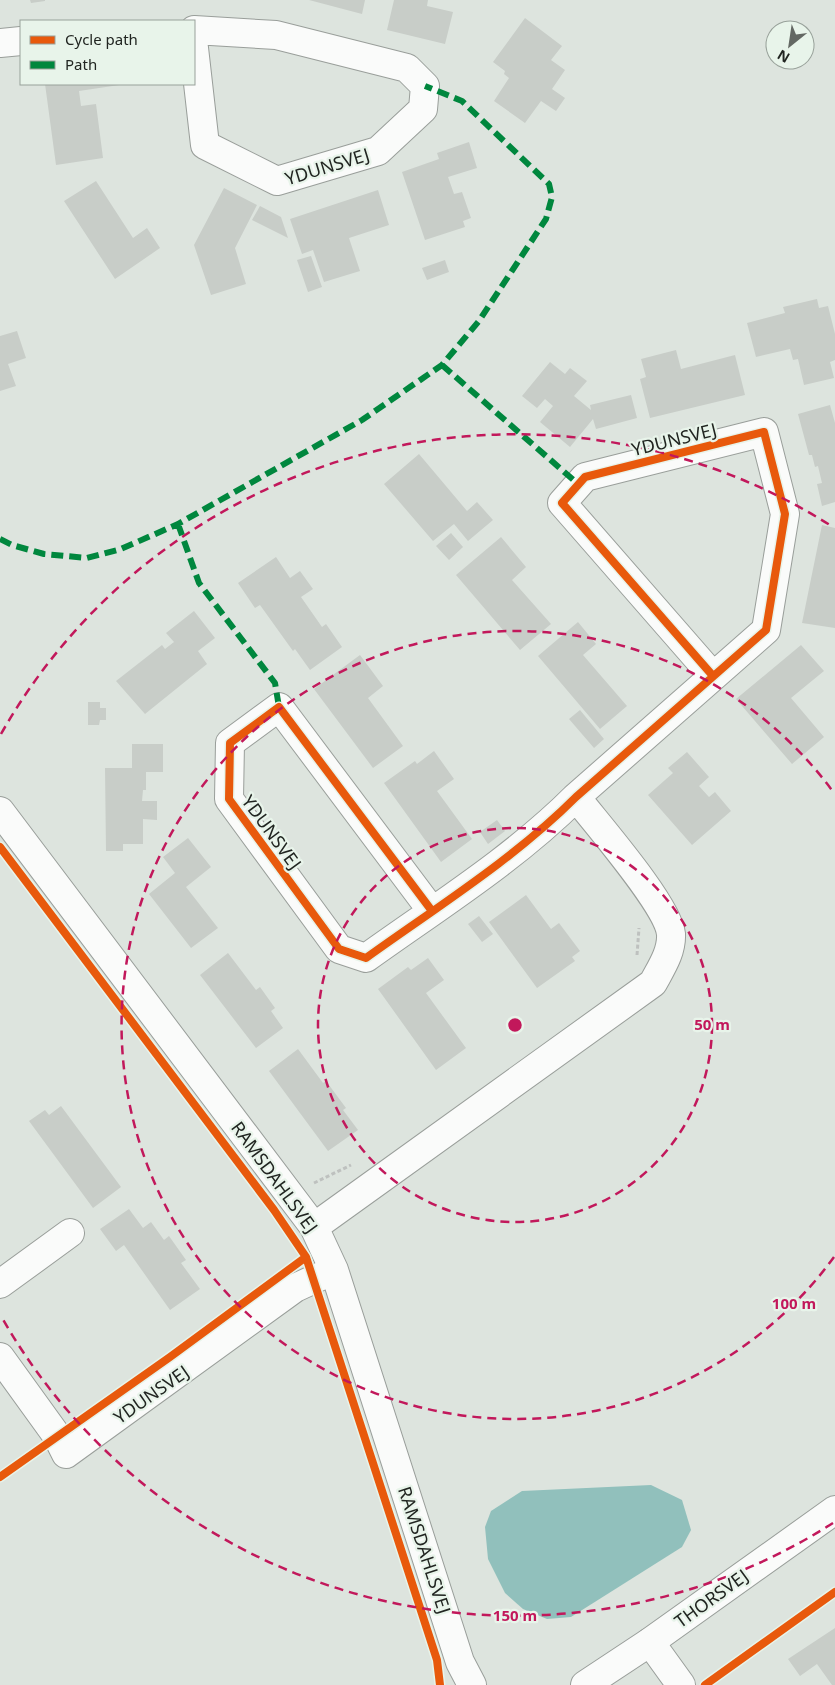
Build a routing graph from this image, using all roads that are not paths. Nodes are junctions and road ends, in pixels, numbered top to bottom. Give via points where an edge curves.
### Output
1 (195, 30) edge
2 (20, 41) edge
3 (0, 43) edge
4 (195, 57) edge
5 (713, 676) junction
6 (576, 796) junction
7 (0, 811) edge
8 (432, 911) junction
9 (314, 1227) junction
10 (70, 1233) dead end
11 (334, 1270) junction
12 (0, 1284) edge
13 (0, 1357) edge
14 (835, 1510) edge
15 (650, 1642) junction
16 (472, 1685) edge
17 (585, 1685) edge
18 (681, 1685) edge

1 - 4 street, YDUNSVEJ via 276,36 408,68 425,86 423,109 378,150 277,181 205,144
2 - 3 street
5 - 5 street, YDUNSVEJ via 766,630 785,514 764,432 585,477 562,503
5 - 6 street, YDUNSVEJ
6 - 8 street, YDUNSVEJ via 547,825
6 - 9 street via 660,905 671,934 667,957 653,983
7 - 9 street, RAMSDAHLSVEJ
8 - 8 street, YDUNSVEJ via 366,958 339,949 229,799 230,743 279,707
9 - 11 street, RAMSDAHLSVEJ
10 - 12 street
11 - 13 street, YDUNSVEJ via 295,1288 66,1454 57,1436
11 - 16 street, RAMSDAHLSVEJ via 460,1662
14 - 15 street, THORSVEJ
15 - 17 street, THORSVEJ
15 - 18 street

